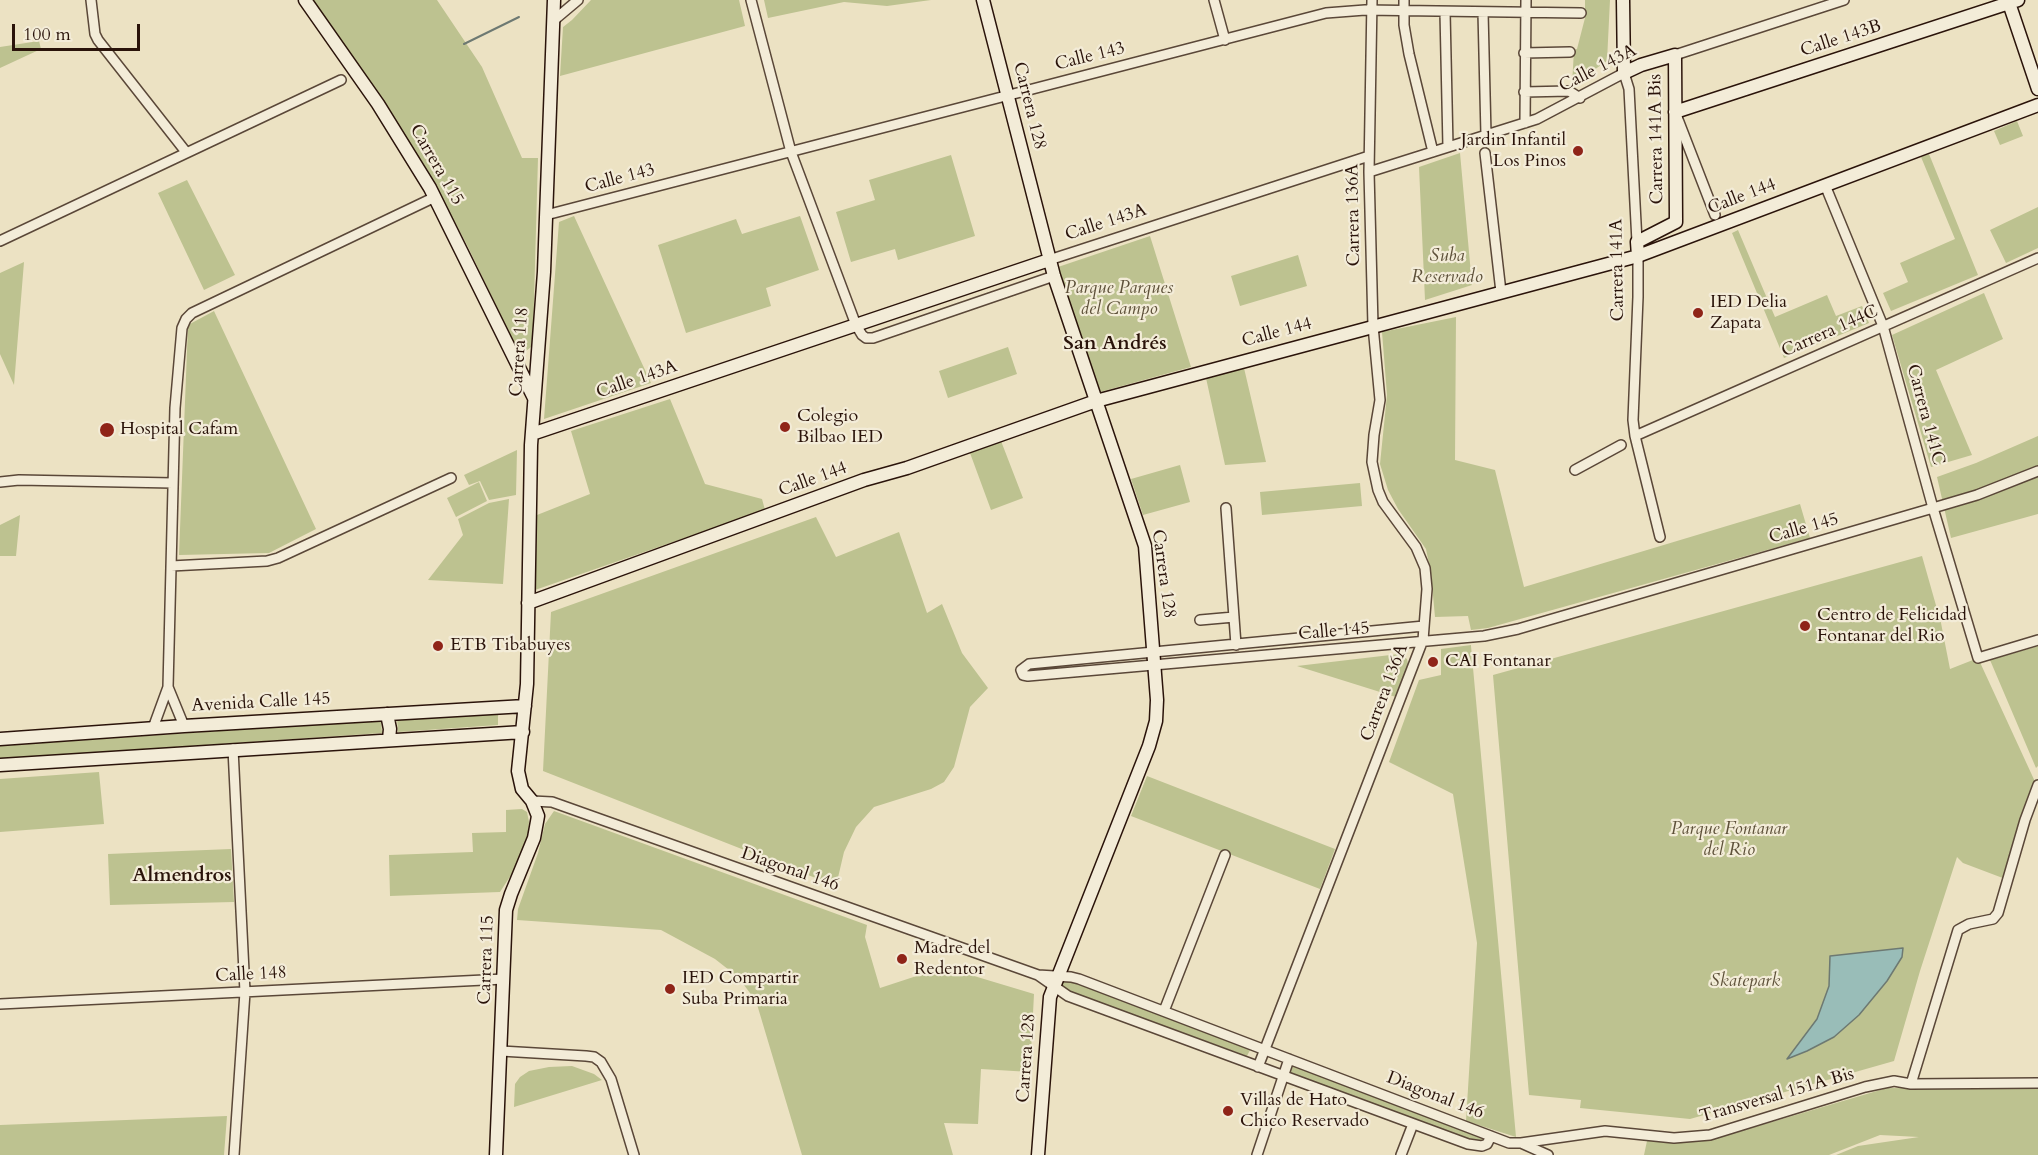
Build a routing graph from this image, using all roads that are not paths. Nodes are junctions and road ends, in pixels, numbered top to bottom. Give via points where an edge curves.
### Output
1 (90, 0) edge
2 (305, 0) edge
3 (554, 0) edge
4 (578, 0) edge
5 (751, 0) edge
6 (983, 0) edge
7 (1214, 0) edge
8 (1372, 0) edge
9 (1404, 0) edge
10 (1526, 0) edge
11 (1623, 0) edge
12 (1844, 0) edge
13 (2012, 1) edge
14 (1372, 11) junction
15 (1404, 11) junction
16 (1445, 12) junction
17 (1483, 12) junction
18 (1526, 13) junction
19 (1581, 14) dead end
20 (553, 21) junction
21 (1225, 40) junction
22 (1570, 52) dead end
23 (1524, 53) junction
24 (1675, 55) junction
25 (1624, 74) junction
26 (341, 80) dead end
27 (2038, 89) edge
28 (1524, 92) junction
29 (1008, 96) junction
30 (1580, 98) junction
31 (2038, 105) edge
32 (1675, 112) junction
33 (1525, 123) junction
34 (1486, 135) junction
35 (1448, 147) junction
36 (186, 152) junction
37 (791, 152) junction
38 (1433, 152) junction
39 (1485, 153) dead end
40 (1369, 156) junction
41 (1368, 172) junction
42 (1825, 185) junction
43 (435, 197) junction
44 (546, 215) junction
45 (1715, 215) dead end
46 (0, 241) edge
47 (1637, 242) junction
48 (1638, 255) junction
49 (2038, 258) edge
50 (1049, 260) junction
51 (1054, 276) junction
52 (1501, 292) junction
53 (856, 325) junction
54 (1372, 326) junction
55 (1883, 326) junction
56 (538, 356) junction
57 (516, 360) junction
58 (535, 400) junction
59 (1096, 401) junction
60 (532, 434) junction
61 (1635, 436) junction
62 (1621, 444) dead end
63 (1575, 470) dead end
64 (2038, 471) edge
65 (451, 478) dead end
66 (0, 482) edge
67 (173, 483) junction
68 (1226, 508) dead end
69 (1933, 508) junction
70 (1660, 537) dead end
71 (171, 566) junction
72 (528, 603) junction
73 (1234, 617) junction
74 (1200, 620) dead end
75 (1424, 626) junction
76 (1423, 640) junction
77 (2038, 640) edge
78 (1236, 645) junction
79 (1154, 653) junction
80 (1155, 666) junction
81 (168, 687) junction
82 (525, 706) junction
83 (387, 714) junction
84 (184, 726) junction
85 (153, 728) junction
86 (523, 732) junction
87 (0, 739) edge
88 (389, 739) junction
89 (233, 749) junction
90 (0, 765) edge
91 (2038, 785) edge
92 (532, 801) junction
93 (1225, 855) dead end
94 (504, 979) junction
95 (1057, 981) junction
96 (245, 992) junction
97 (0, 1004) edge
98 (1164, 1011) junction
99 (1264, 1050) junction
100 (501, 1051) junction
101 (1289, 1059) junction
102 (1258, 1067) junction
103 (1283, 1076) junction
104 (2038, 1083) edge
105 (1911, 1084) junction
106 (1413, 1124) junction
107 (1491, 1136) junction
108 (1521, 1143) junction
109 (234, 1155) edge
110 (496, 1155) edge
111 (634, 1155) edge
112 (1038, 1155) edge
113 (1257, 1155) edge
114 (1401, 1155) edge
115 (1548, 1155) edge

1 - 36 street via 98,40
2 - 43 street, Carrera 115 via 378,104
3 - 20 street, Carrera 118
4 - 20 street
5 - 37 street
6 - 29 street, Carrera 128
7 - 21 street
8 - 14 street, Carrera 136A
9 - 15 street
10 - 18 street
11 - 25 street, Carrera 141A
12 - 24 street, Calle 143A
13 - 27 street
13 - 32 street, Calle 143B
14 - 15 street, Calle 143
14 - 21 street, Calle 143 via 1326,13
14 - 40 street, Carrera 136A
15 - 16 street, Calle 143
15 - 38 street via 1409,54
16 - 17 street, Calle 143
16 - 35 street
17 - 18 street, Calle 143
17 - 34 street
18 - 19 street, Calle 143
18 - 23 street
20 - 44 street, Carrera 118
21 - 29 street, Calle 143
22 - 23 street
23 - 28 street
24 - 25 street, Calle 143A
24 - 32 street, Carrera 141A Bis
25 - 30 street, Calle 143A
25 - 47 street, Carrera 141A via 1629,89
26 - 36 street
28 - 30 street via 1569,91
28 - 33 street
29 - 37 street, Calle 143
29 - 50 street, Carrera 128
30 - 33 street, Calle 143A
31 - 42 street, Calle 144
32 - 45 street
32 - 47 street, Carrera 141A Bis via 1676,222
33 - 34 street, Calle 143A
34 - 35 street, Calle 143A
35 - 38 street, Calle 143A
36 - 46 street
37 - 44 street, Calle 143
37 - 53 street
38 - 41 street, Calle 143A
39 - 52 street
40 - 41 street, Carrera 136A
40 - 50 street, Calle 143A
41 - 54 street, Carrera 136A
42 - 48 street, Calle 144
42 - 55 street, Carrera 141C
43 - 57 street, Carrera 115
43 - 67 street via 186,319 175,408
44 - 56 street, Carrera 118
47 - 48 street, Carrera 141A
48 - 52 street, Calle 144
48 - 61 street, Carrera 141A
49 - 55 street, Carrera 144C
50 - 51 street, Carrera 128
50 - 53 street, Calle 143A
51 - 53 street via 873,338 862,335
51 - 59 street, Carrera 128
52 - 54 street, Calle 144
53 - 60 street, Calle 143A
54 - 59 street, Calle 144
54 - 75 street, Carrera 136A via 1380,400 1372,452 1375,477 1383,502 1422,557 1427,578
55 - 61 street, Carrera 144C
55 - 69 street, Carrera 141C
56 - 57 street via 527,362
56 - 58 street, Carrera 118
57 - 58 street, Carrera 115
58 - 60 street, Carrera 118
59 - 72 street, Calle 144 via 864,480
59 - 79 street, Carrera 128 via 1145,546
60 - 72 street, Carrera 118
61 - 70 street, Carrera 141A
62 - 63 street
64 - 69 street, Calle 145
65 - 71 street via 278,558
66 - 67 street
67 - 71 street
68 - 73 street
69 - 76 street, Calle 145 via 1518,629 1484,636
69 - 77 street, Carrera 141C via 1978,658
71 - 81 street
72 - 82 street, Carrera 118
73 - 74 street
73 - 78 street
75 - 76 street, Carrera 136A
75 - 78 street, Calle 145
76 - 80 street, Calle 145
76 - 99 street, Carrera 136A
78 - 79 street, Calle 145
79 - 80 street, Carrera 128
79 - 80 street, Calle 145 via 1029,664 1021,670 1028,676
80 - 95 street, Carrera 128 via 1154,731
81 - 84 street
81 - 85 street
82 - 83 street, Avenida Calle 145
82 - 86 street, Carrera 115
83 - 84 street, Avenida Calle 145
83 - 88 street
84 - 85 street, Avenida Calle 145
85 - 87 street, Avenida Calle 145
86 - 88 street
86 - 92 street, Carrera 115 via 519,782
88 - 89 street
89 - 90 street
89 - 96 street
91 - 105 street via 1998,913 1993,919 1958,930
92 - 94 street, Carrera 115 via 538,816 534,838 506,910
92 - 95 street, Diagonal 146 via 552,802
93 - 98 street
94 - 96 street, Calle 148
94 - 100 street, Carrera 115
95 - 98 street, Diagonal 146 via 1079,979
95 - 102 street, Diagonal 146 via 1068,996
95 - 112 street, Carrera 128 via 1048,1007
96 - 97 street, Calle 148
96 - 109 street
98 - 99 street, Diagonal 146
99 - 101 street, Diagonal 146
99 - 102 street, Carrera 136A
100 - 110 street, Carrera 115
100 - 111 street via 594,1057 611,1078
101 - 103 street
101 - 107 street, Diagonal 146
102 - 103 street, Diagonal 146
103 - 106 street, Diagonal 146
103 - 113 street
104 - 105 street, Transversal 151A Bis
105 - 108 street, Transversal 151A Bis via 1894,1081 1865,1087 1700,1136 1674,1138 1605,1131
106 - 107 street, Diagonal 146 via 1474,1145 1487,1144
106 - 114 street
107 - 108 street, Transversal 151A Bis
108 - 115 street

